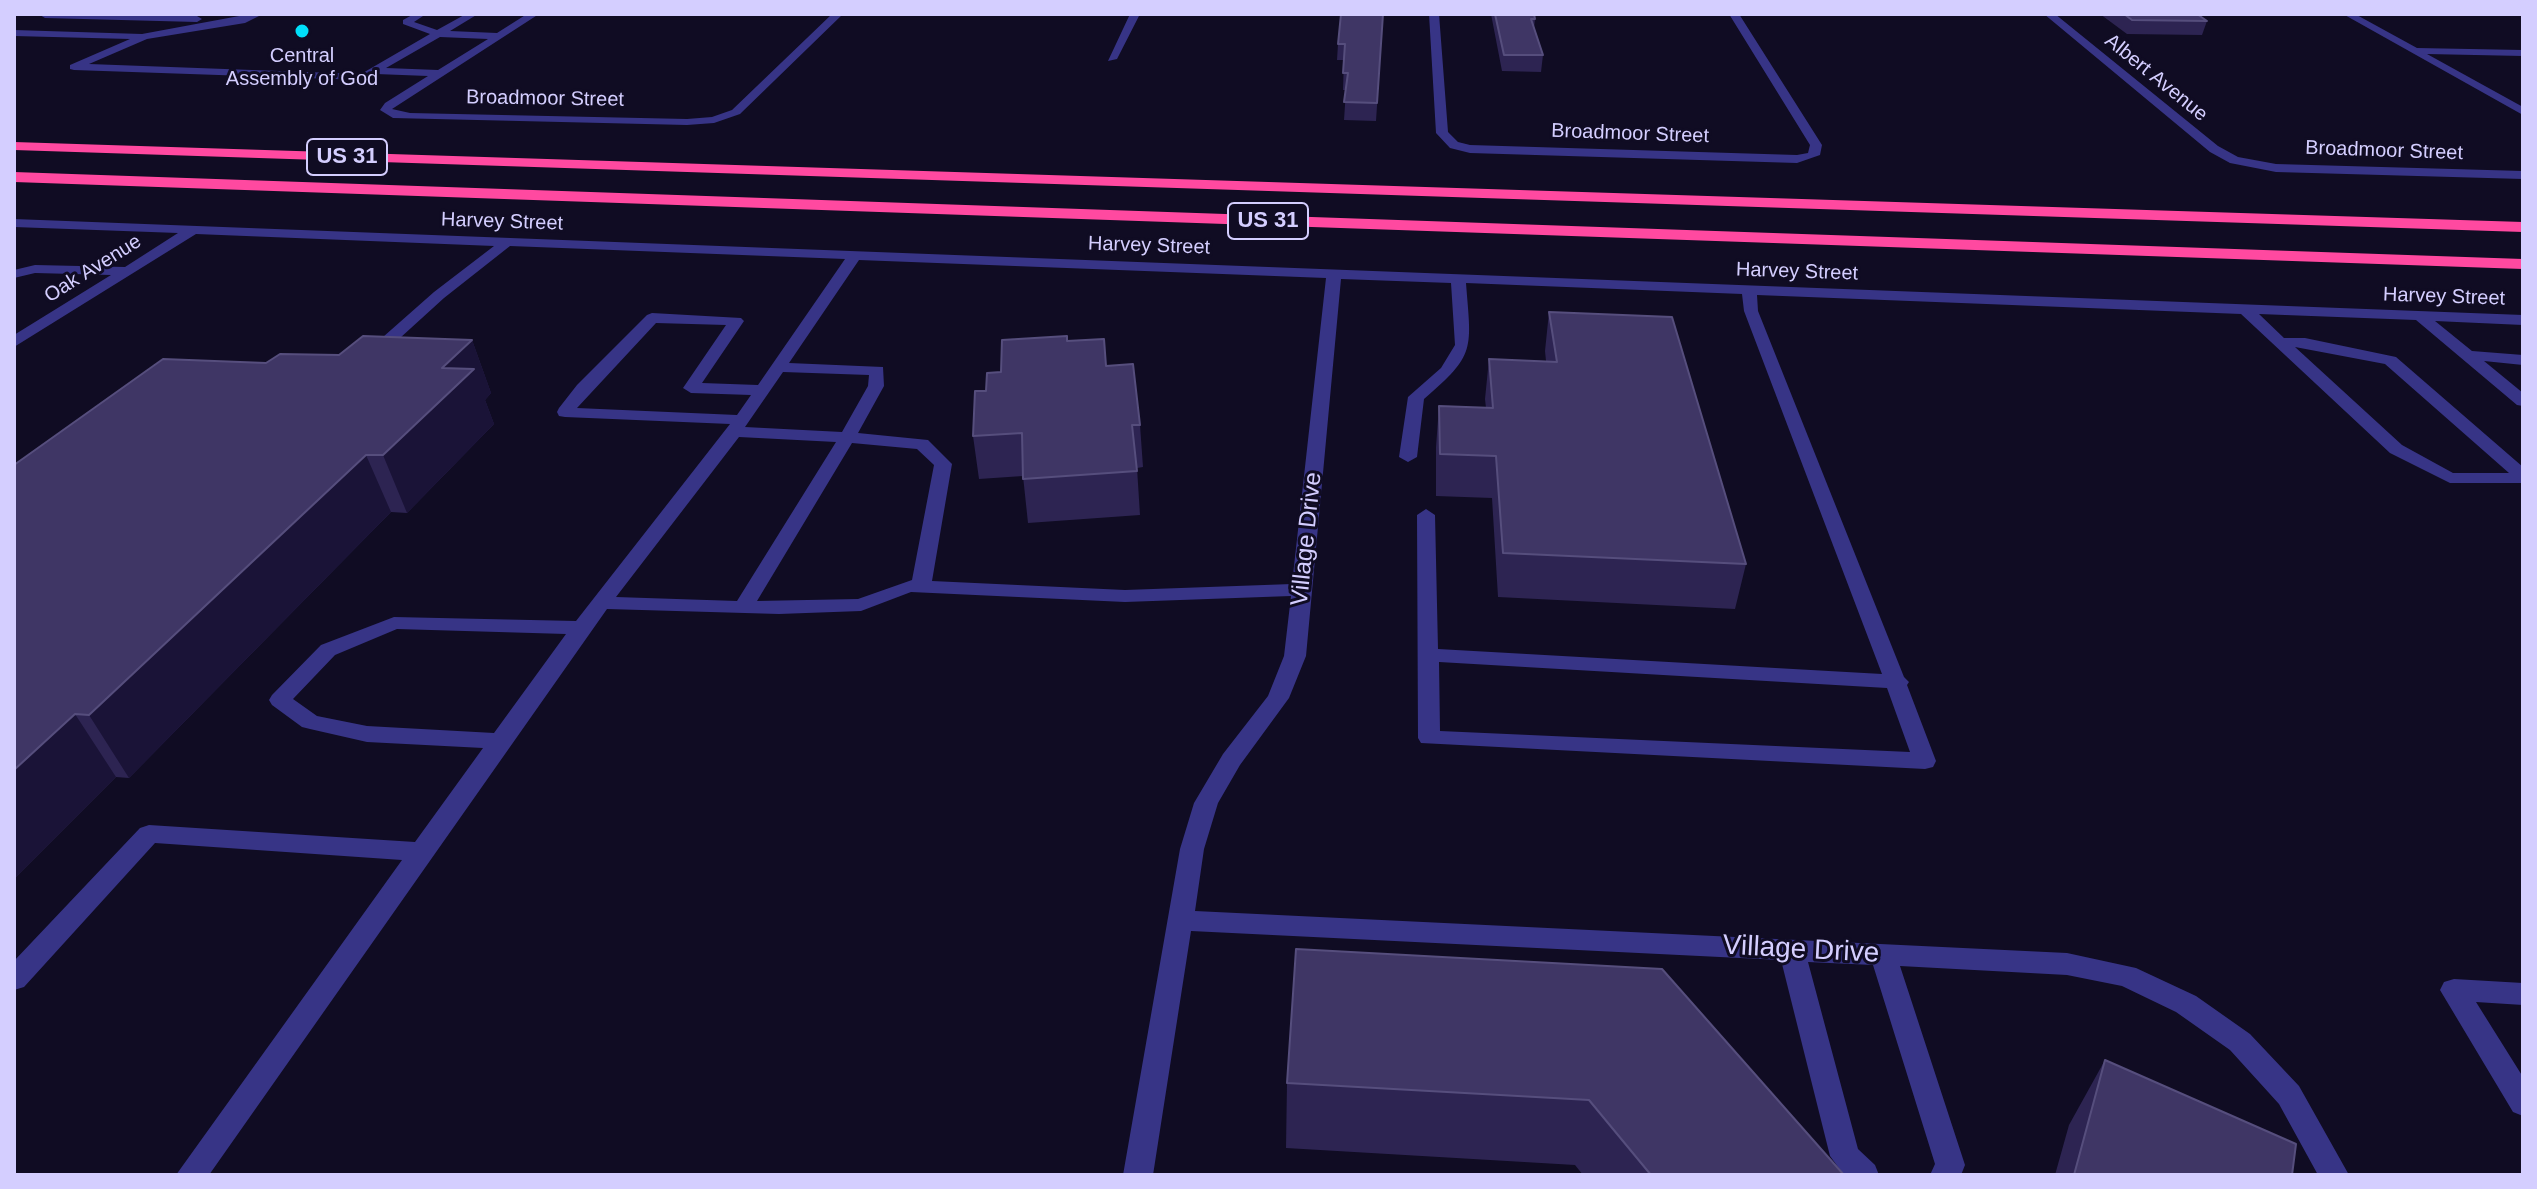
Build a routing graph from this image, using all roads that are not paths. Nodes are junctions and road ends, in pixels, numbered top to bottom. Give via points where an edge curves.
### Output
1 (258, 14) edge
2 (421, 14) edge
3 (473, 14) edge
4 (534, 14) edge
5 (838, 14) edge
6 (1135, 14) edge
7 (1434, 14) edge
8 (1734, 14) edge
9 (2049, 14) edge
10 (2348, 14) edge
11 (33, 20) edge
12 (245, 20) junction
13 (14, 33) edge
14 (438, 34) junction
15 (145, 36) junction
16 (500, 36) junction
17 (2414, 51) junction
18 (2523, 53) edge
19 (1112, 59) dead end
20 (375, 71) junction
21 (441, 73) junction
22 (2523, 112) edge
23 (14, 133) edge
24 (14, 146) edge
25 (2244, 163) joint
26 (680, 168) junction
27 (2523, 175) edge
28 (14, 177) edge
29 (14, 191) edge
30 (608, 197) junction
31 (14, 223) edge
32 (2523, 227) edge
33 (193, 230) junction
34 (507, 242) junction
35 (855, 255) junction
36 (2523, 264) edge
37 (127, 271) junction
38 (1334, 273) junction
39 (14, 274) edge
40 (1458, 278) junction
41 (1749, 291) junction
42 (2245, 309) junction
43 (2420, 316) junction
44 (2523, 320) edge
45 (14, 342) edge
46 (2280, 342) junction
47 (2468, 355) junction
48 (2523, 360) edge
49 (361, 364) edge
50 (779, 367) junction
51 (763, 390) junction
52 (2523, 401) edge
53 (739, 426) junction
54 (847, 437) junction
55 (1408, 457) dead end
56 (2523, 477) edge
57 (1426, 515) dead end
58 (921, 586) junction
59 (1302, 590) junction
60 (601, 603) junction
61 (743, 607) junction
62 (581, 628) junction
63 (1430, 655) junction
64 (1898, 682) junction
65 (500, 741) junction
66 (421, 852) junction
67 (1179, 920) junction
68 (1791, 949) junction
69 (1883, 954) junction
70 (14, 979) edge
71 (2523, 994) edge
72 (2523, 1103) edge
73 (191, 1175) edge
74 (1138, 1175) edge
75 (1864, 1175) edge
76 (1945, 1175) edge
77 (2334, 1175) edge

1 - 12 street
2 - 14 street via 406,22
3 - 14 street
4 - 16 street
5 - 21 street, Broadmoor Street via 736,112 704,121 410,116 386,110
6 - 19 street
7 - 8 street, Broadmoor Street via 1442,133 1454,145 1797,159 1814,155 1816,145
9 - 25 street, Albert Avenue via 2214,149
10 - 17 street
11 - 12 street
12 - 15 street
13 - 15 street
14 - 16 street
14 - 20 street
15 - 20 street via 74,67 363,77
16 - 21 street
17 - 18 street
17 - 22 street
20 - 21 street
23 - 26 highway via 464,152
24 - 26 highway, US 31
25 - 27 street, Broadmoor Street
26 - 32 highway, US 31
28 - 30 highway, US 31
29 - 30 highway via 281,200
30 - 36 highway, US 31
31 - 33 street, Harvey Street
33 - 34 street, Harvey Street
33 - 37 street, Oak Avenue
34 - 35 street, Harvey Street
34 - 49 street
35 - 38 street, Harvey Street
35 - 50 street
37 - 39 street via 35,269
37 - 45 street, Oak Avenue
38 - 40 street, Harvey Street
38 - 59 street, Village Drive
40 - 41 street, Harvey Street
40 - 55 street via 1463,345 1447,371 1416,397
41 - 42 street, Harvey Street
41 - 64 street via 1751,311
42 - 43 street, Harvey Street
42 - 46 street
43 - 44 street, Harvey Street
43 - 47 street
46 - 56 street via 2390,360
46 - 56 street via 2396,449 2450,478
47 - 48 street
47 - 52 street
50 - 51 street
50 - 54 street via 877,370 876,386
51 - 53 street
51 - 53 street via 691,388 736,321 652,318 565,412
53 - 54 street
53 - 60 street
54 - 58 street via 922,444 943,464
54 - 61 street
57 - 63 street
58 - 59 street via 1125,596
58 - 61 street via 861,605
59 - 67 street, Village Drive via 1295,656 1278,698 1206,803
60 - 61 street
60 - 62 street
62 - 65 street
62 - 65 street via 394,623 328,650 280,700 310,722 367,734
63 - 64 street
63 - 64 street via 1429,738 1925,761
65 - 66 street
66 - 70 street via 149,834
66 - 73 street
67 - 68 street, Village Drive
67 - 74 street, Village Drive
68 - 69 street, Village Drive
68 - 75 street via 1845,1156
69 - 76 street via 1950,1165
69 - 77 street, Village Drive via 2067,964 2127,976 2186,1004 2240,1042 2289,1095
71 - 72 street via 2454,990

